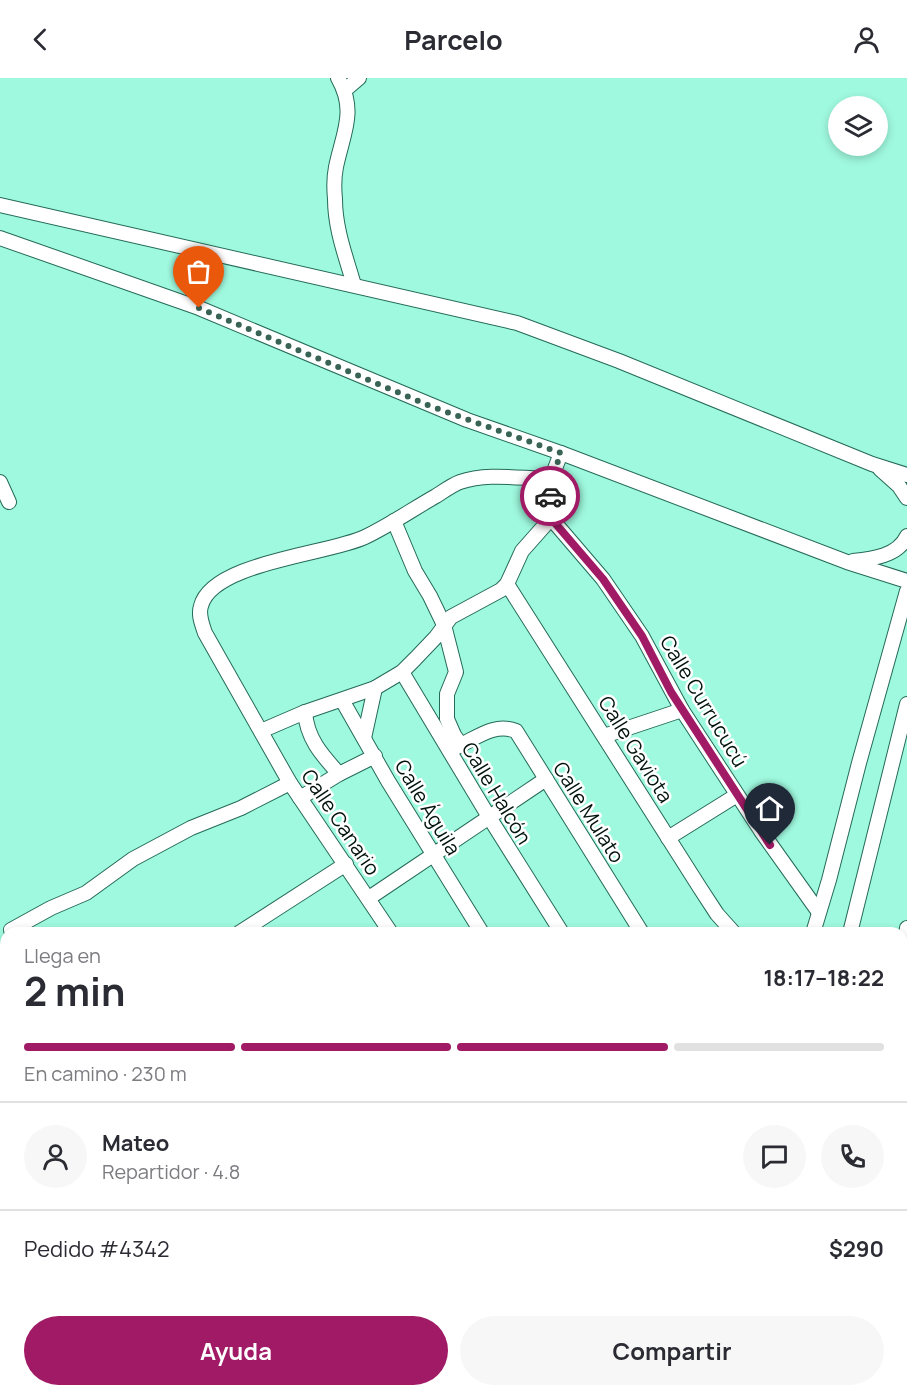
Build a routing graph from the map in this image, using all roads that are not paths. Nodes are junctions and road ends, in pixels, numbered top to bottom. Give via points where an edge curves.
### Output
1 (359, 78) edge
2 (341, 84) edge
3 (0, 205) edge
4 (0, 238) edge
5 (354, 285) junction
6 (561, 453) junction
7 (872, 464) junction
8 (907, 475) edge
9 (551, 480) junction
10 (0, 482) edge
11 (907, 498) edge
12 (9, 502) dead end
13 (549, 516) junction
14 (394, 521) junction
15 (907, 536) edge
16 (848, 562) junction
17 (907, 581) edge
18 (507, 584) junction
19 (907, 591) edge
20 (444, 625) junction
21 (402, 672) junction
22 (375, 688) junction
23 (342, 700) junction
24 (907, 704) edge
25 (682, 710) junction
26 (305, 712) junction
27 (261, 731) junction
28 (604, 735) junction
29 (364, 738) junction
30 (455, 748) junction
31 (375, 756) junction
32 (339, 774) junction
33 (546, 779) junction
34 (290, 783) junction
35 (738, 795) junction
36 (300, 798) junction
37 (489, 818) junction
38 (668, 838) junction
39 (433, 854) junction
40 (346, 864) junction
41 (369, 898) junction
42 (818, 911) junction
43 (16, 927) edge
44 (249, 927) edge
45 (387, 927) edge
46 (478, 927) edge
47 (558, 927) edge
48 (638, 927) edge
49 (729, 927) edge
50 (814, 927) edge
51 (851, 927) edge

1 - 2 street
2 - 5 street via 348,116 335,170 335,201 339,236
3 - 5 street
4 - 6 street via 199,308 467,420
5 - 7 street via 527,326
6 - 9 street
6 - 16 street
7 - 8 street
7 - 11 street via 889,476
9 - 13 street
9 - 14 street via 478,478 459,482
10 - 12 street
13 - 18 street via 522,551
13 - 25 street, Calle Currucucú via 603,579 642,636
14 - 20 street
14 - 27 street, Calle Canario via 344,545 254,568 223,582 201,605 205,633
15 - 16 street via 897,549 884,555
16 - 17 street
18 - 20 street via 489,598 460,611
18 - 28 street, Calle Gaviota
19 - 42 street
20 - 21 street
20 - 30 street via 456,672 447,694 447,719
21 - 22 street
21 - 30 street, Calle Halcón
22 - 23 street
22 - 29 street
23 - 26 street
23 - 29 street, Calle Águila
24 - 51 street
25 - 28 street
25 - 35 street, Calle Currucucú
26 - 27 street
26 - 32 street via 313,744
27 - 34 street, Calle Canario
28 - 38 street, Calle Gaviota
29 - 31 street, Calle Águila
30 - 33 street, Calle Mulato via 493,729 507,727 516,731
30 - 37 street, Calle Halcón
31 - 32 street
31 - 39 street, Calle Águila
32 - 36 street
33 - 37 street
33 - 48 street, Calle Mulato
34 - 36 street, Calle Canario
34 - 43 street via 191,828 140,855 86,892
35 - 38 street
35 - 42 street, Calle Currucucú
36 - 40 street, Calle Canario
37 - 39 street
37 - 47 street, Calle Halcón
38 - 49 street, Calle Gaviota
39 - 41 street
39 - 46 street, Calle Águila
40 - 41 street, Calle Canario
40 - 44 street
41 - 45 street, Calle Canario
42 - 50 street

